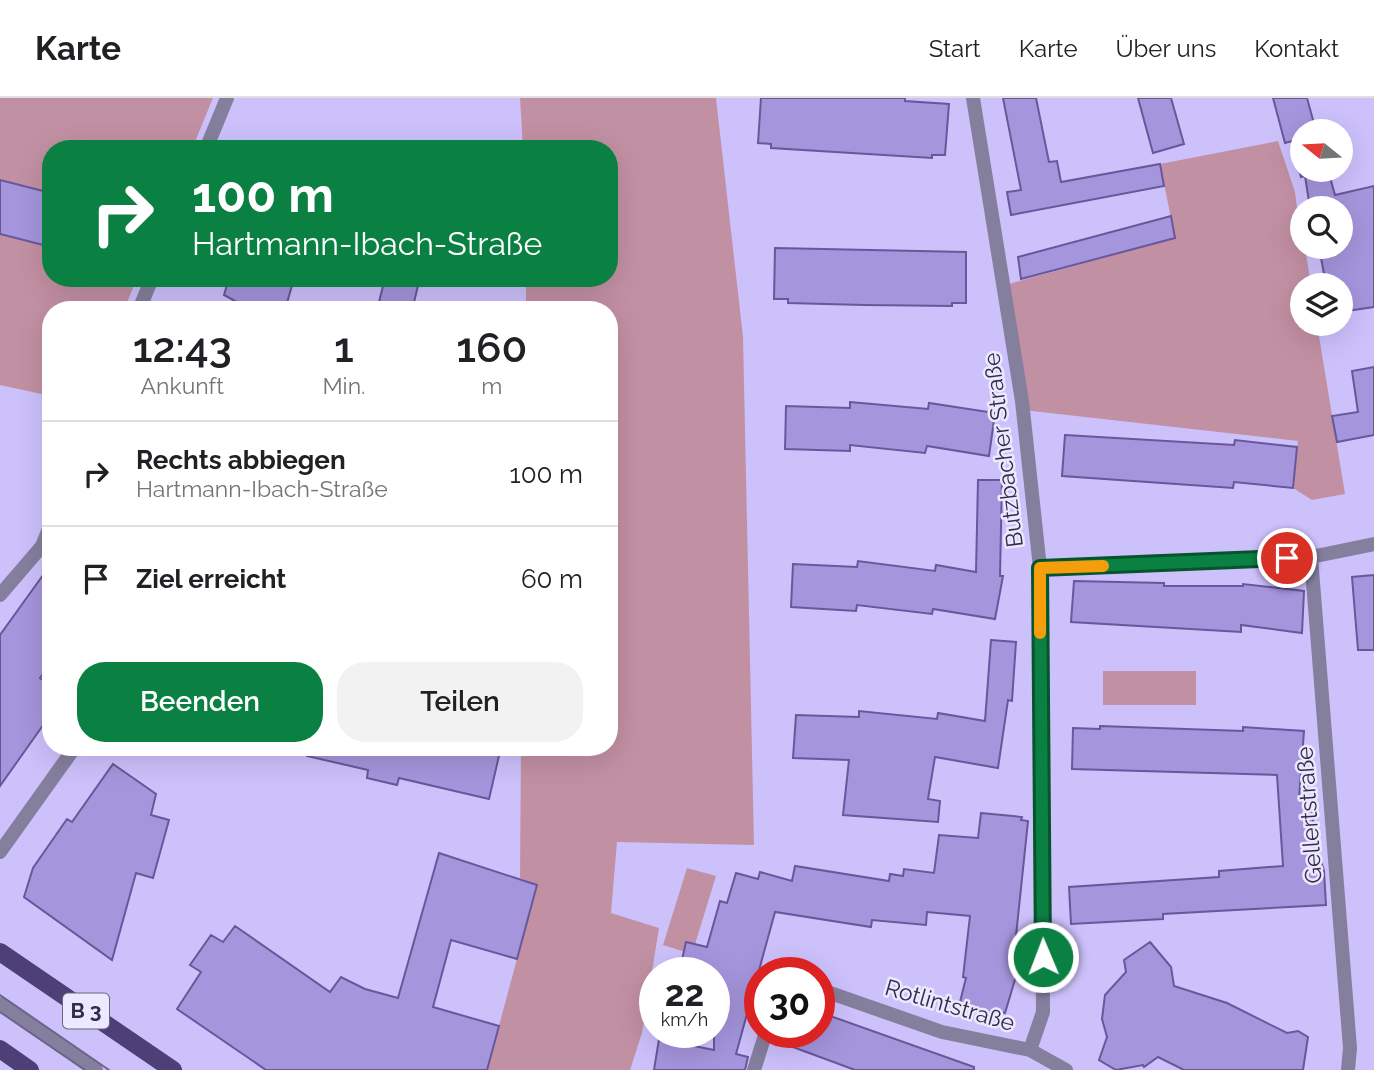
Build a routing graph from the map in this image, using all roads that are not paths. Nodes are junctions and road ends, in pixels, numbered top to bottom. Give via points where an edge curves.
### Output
1 (227, 98) edge
2 (973, 98) edge
3 (210, 140) edge
4 (1374, 544) edge
5 (42, 546) edge
6 (1311, 557) junction
7 (1040, 568) junction
8 (0, 595) edge
9 (69, 756) edge
10 (0, 852) edge
11 (0, 952) edge
12 (835, 995) edge
13 (0, 1004) edge
14 (761, 1048) edge
15 (0, 1049) edge
16 (1030, 1050) junction
17 (30, 1070) edge
18 (96, 1070) edge
19 (173, 1070) edge
20 (754, 1070) edge
21 (1066, 1070) edge
22 (1348, 1070) edge

1 - 3 street
2 - 7 street, Butzbacher Straße via 1022,401
4 - 6 street
5 - 8 street
6 - 7 street
6 - 22 street, Gellertstraße via 1350,1048
7 - 16 street, Butzbacher Straße via 1044,1013
9 - 10 street
11 - 19 main road, B 3
12 - 16 street, Rotlintstraße via 942,1032
13 - 18 street
14 - 20 street
15 - 17 main road
16 - 21 street, Rotlintstraße

